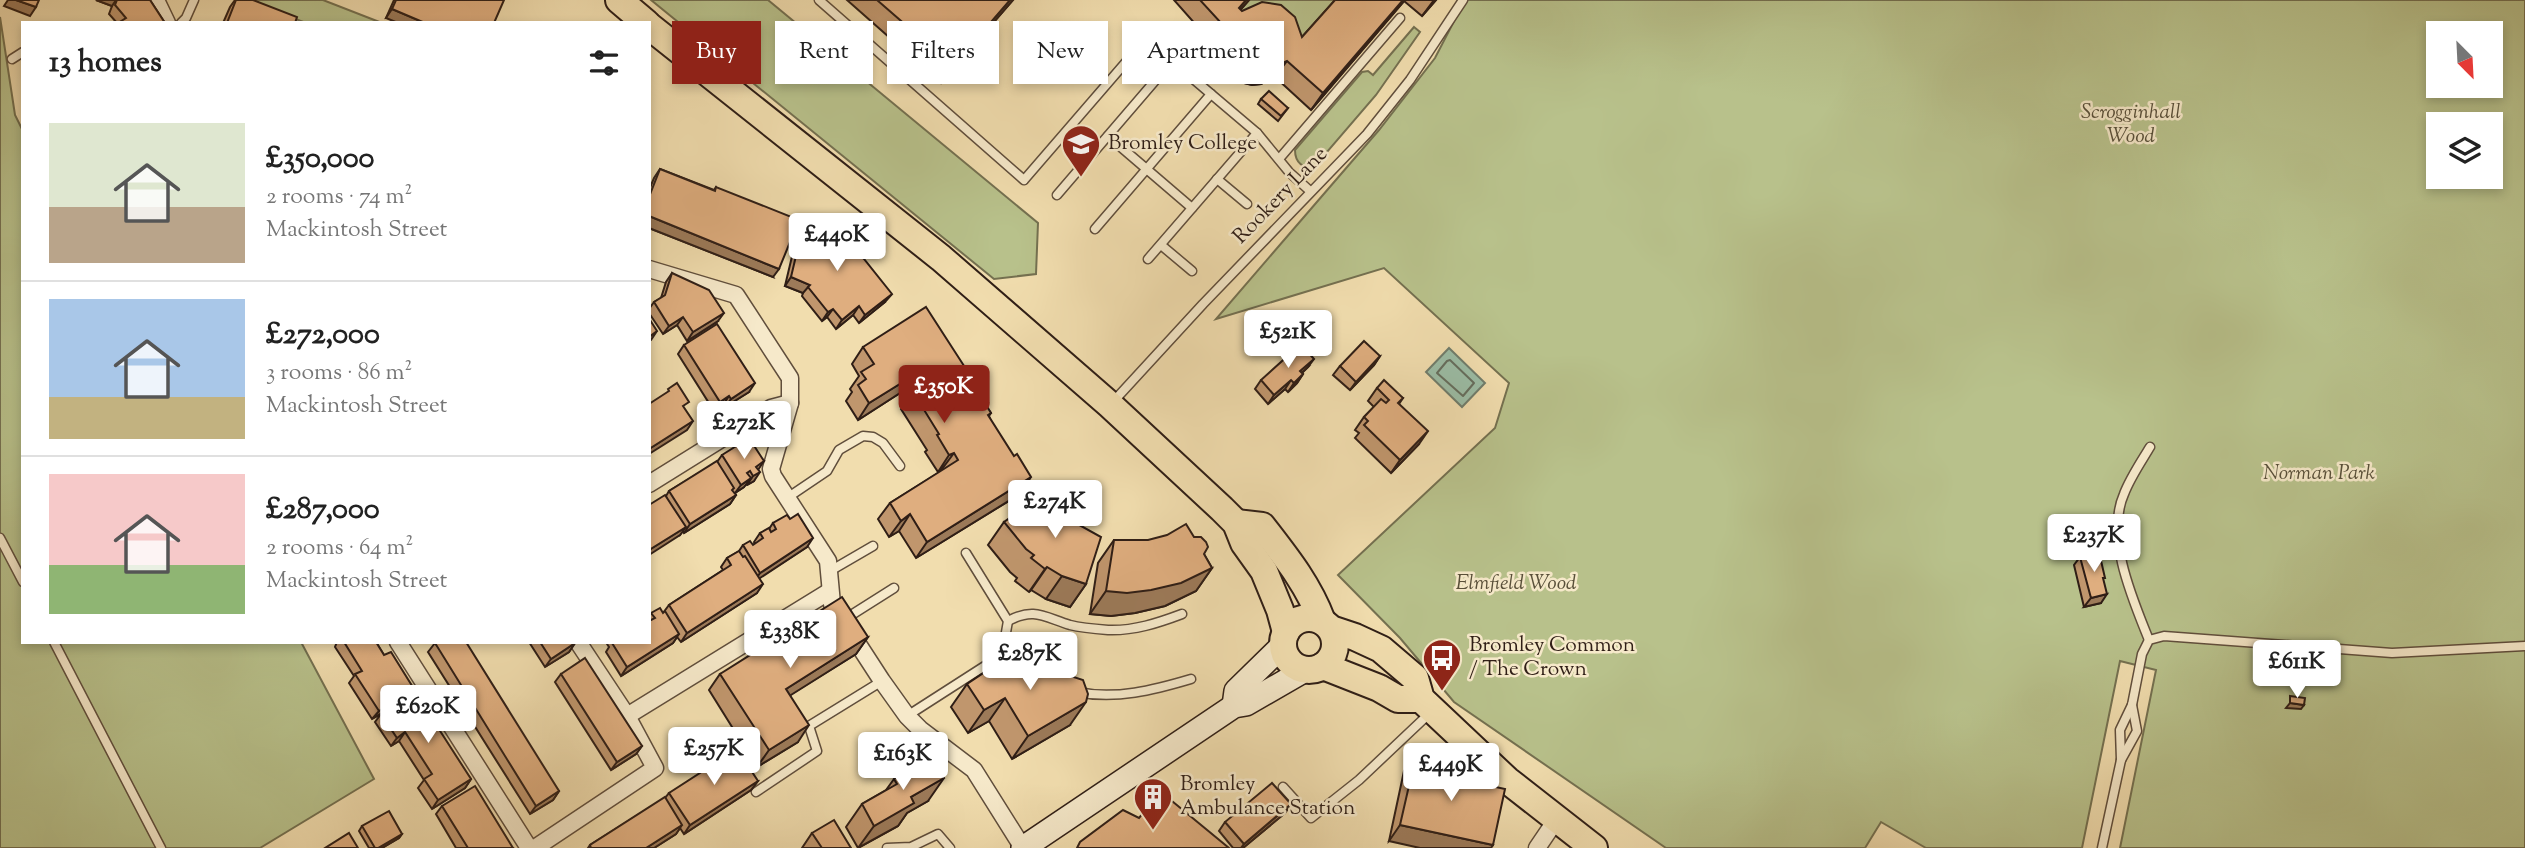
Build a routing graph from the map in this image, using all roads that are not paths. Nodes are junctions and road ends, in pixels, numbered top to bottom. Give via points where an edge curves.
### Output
1 (156, 0) edge
2 (194, 0) edge
3 (619, 0) edge
4 (819, 0) edge
5 (1463, 0) edge
6 (1400, 18) edge
7 (166, 21) edge
8 (183, 21) edge
9 (644, 21) edge
10 (651, 26) edge
11 (21, 53) edge
12 (12, 59) dead end
13 (1122, 67) edge
14 (1152, 84) edge
15 (1199, 84) edge
16 (1211, 94) junction
17 (1256, 133) junction
18 (1108, 136) junction
19 (1279, 159) junction
20 (1146, 170) junction
21 (1217, 179) junction
22 (1310, 191) junction
23 (1057, 195) dead end
24 (1247, 204) dead end
25 (1192, 208) junction
26 (1095, 229) dead end
27 (1161, 245) junction
28 (1148, 259) dead end
29 (651, 270) edge
30 (1192, 271) dead end
31 (790, 403) junction
32 (1110, 405) junction
33 (2150, 447) dead end
34 (900, 466) dead end
35 (651, 483) edge
36 (787, 498) junction
37 (1236, 523) junction
38 (0, 538) edge
39 (873, 546) dead end
40 (966, 553) dead end
41 (830, 571) junction
42 (21, 578) edge
43 (894, 588) dead end
44 (830, 592) junction
45 (1182, 614) dead end
46 (842, 620) junction
47 (1008, 621) junction
48 (1327, 625) junction
49 (1284, 638) junction
50 (2149, 640) junction
51 (55, 644) edge
52 (399, 644) edge
53 (579, 644) edge
54 (2525, 646) edge
55 (1002, 655) junction
56 (1314, 668) junction
57 (1018, 679) edge
58 (1191, 679) dead end
59 (882, 681) junction
60 (1067, 689) edge
61 (1427, 704) junction
62 (2132, 705) junction
63 (1234, 706) junction
64 (627, 716) junction
65 (907, 716) junction
66 (2121, 760) junction
67 (1283, 787) dead end
68 (756, 792) edge
69 (1556, 820) junction
70 (161, 848) edge
71 (529, 848) edge
72 (535, 848) edge
73 (887, 848) edge
74 (950, 848) edge
75 (1023, 848) edge
76 (1537, 848) edge
77 (1594, 848) edge
78 (2102, 848) edge

1 - 7 street
2 - 8 lane
3 - 9 main road
4 - 13 lane via 1024,180
5 - 22 lane, Rookery Lane via 1410,80 1367,134
6 - 19 lane
10 - 32 main road via 941,258
11 - 12 lane
14 - 18 lane
15 - 16 lane
16 - 17 lane
16 - 20 lane
17 - 19 lane
17 - 21 lane
18 - 20 lane
18 - 23 lane
19 - 22 lane
20 - 25 lane
20 - 26 lane
21 - 24 lane
21 - 25 lane
22 - 32 lane, Rookery Lane
25 - 27 lane
27 - 28 lane
27 - 30 lane
29 - 31 street via 736,295 790,378
31 - 35 street via 771,408
31 - 36 street via 771,469
32 - 37 main road
33 - 50 lane via 2123,495 2117,535 2133,601
34 - 36 lane via 883,443 863,436 839,450 827,471
36 - 41 street
37 - 48 main road via 1262,526 1297,570
37 - 49 main road via 1277,602
38 - 42 lane
39 - 41 lane
40 - 47 lane
41 - 44 street
43 - 46 lane
44 - 46 street
44 - 64 street
45 - 47 lane via 1138,628 1111,630 1071,625 1033,612
46 - 59 street
47 - 55 lane
48 - 49 main road via 1303,618 1290,626
48 - 56 main road via 1336,643 1335,652
48 - 61 main road via 1381,649 1415,678
49 - 56 main road via 1290,662
49 - 63 street via 1236,691
50 - 54 lane via 2164,636 2392,653
50 - 62 lane
51 - 70 lane
52 - 71 street
53 - 64 street
55 - 57 lane via 1007,670
55 - 65 lane
56 - 61 main road via 1379,688 1398,699
56 - 63 street
58 - 60 lane via 1134,694
59 - 65 street
59 - 68 lane via 809,726 817,751
61 - 67 lane via 1359,780 1311,817
61 - 69 main road
62 - 66 lane via 2120,730
62 - 66 lane via 2137,732
63 - 75 street
64 - 72 street via 655,768
65 - 75 street via 974,770
66 - 78 lane
69 - 76 street
69 - 77 main road
73 - 74 lane via 911,847 938,834

